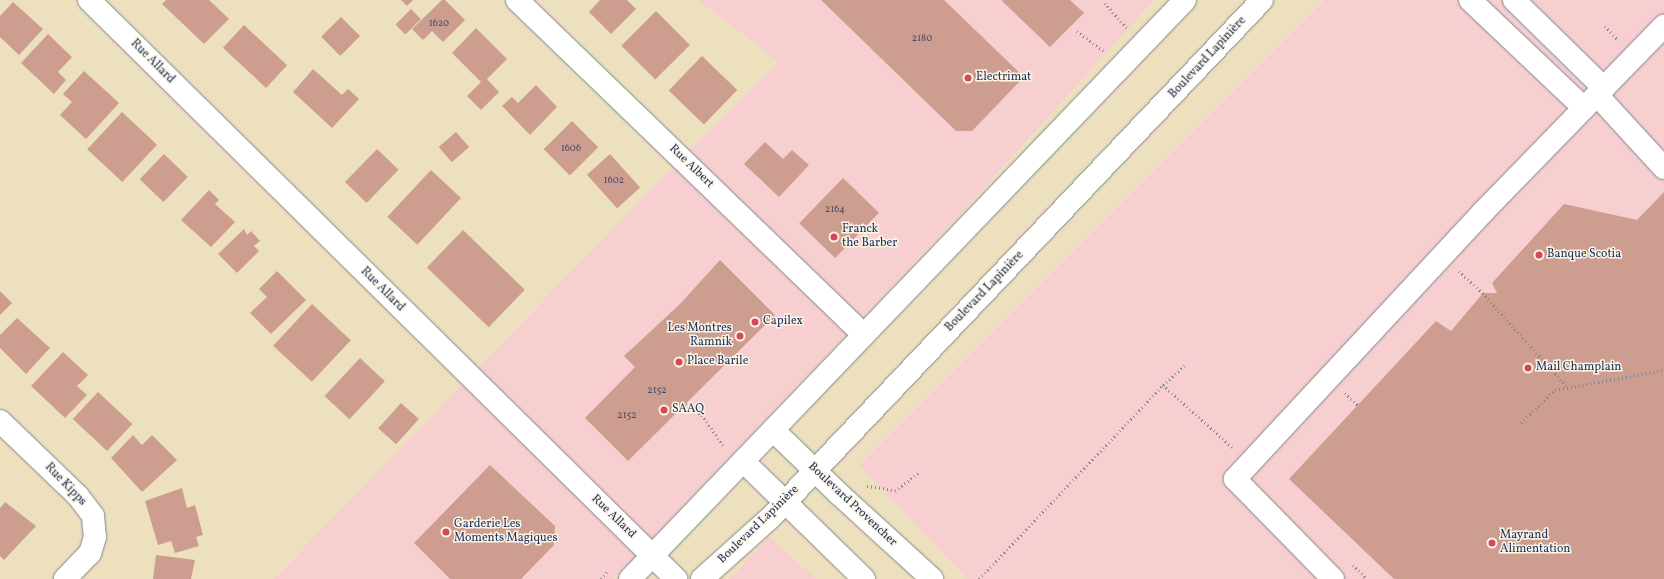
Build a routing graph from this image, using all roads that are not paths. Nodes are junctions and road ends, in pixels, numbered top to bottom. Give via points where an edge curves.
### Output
1 (89, 0) edge
2 (517, 0) edge
3 (1185, 0) edge
4 (1262, 0) edge
5 (1470, 0) edge
6 (1514, 0) edge
7 (1664, 26) edge
8 (1595, 97) junction
9 (1664, 168) edge
10 (864, 335) junction
11 (0, 421) edge
12 (773, 430) junction
13 (743, 461) junction
14 (815, 470) junction
15 (785, 502) junction
16 (652, 556) junction
17 (65, 579) edge
18 (630, 579) edge
19 (676, 579) edge
20 (702, 579) edge
21 (864, 579) edge
22 (932, 579) edge
23 (1333, 579) edge

1 - 16 street, Rue Allard
2 - 10 street, Rue Albert
3 - 10 street
4 - 14 street, Boulevard Lapinière
5 - 8 street
6 - 8 street
7 - 8 street
8 - 9 street
8 - 23 street via 1443,255 1235,479
10 - 12 street
11 - 17 street, Rue Kipps via 78,496 93,516 95,537 90,553
12 - 13 street
12 - 14 street, Boulevard Provencher
13 - 15 street
13 - 16 street
14 - 15 street, Boulevard Lapinière
14 - 22 street, Boulevard Provencher
15 - 20 street, Boulevard Lapinière
15 - 21 street
16 - 18 street
16 - 19 street, Rue Allard

